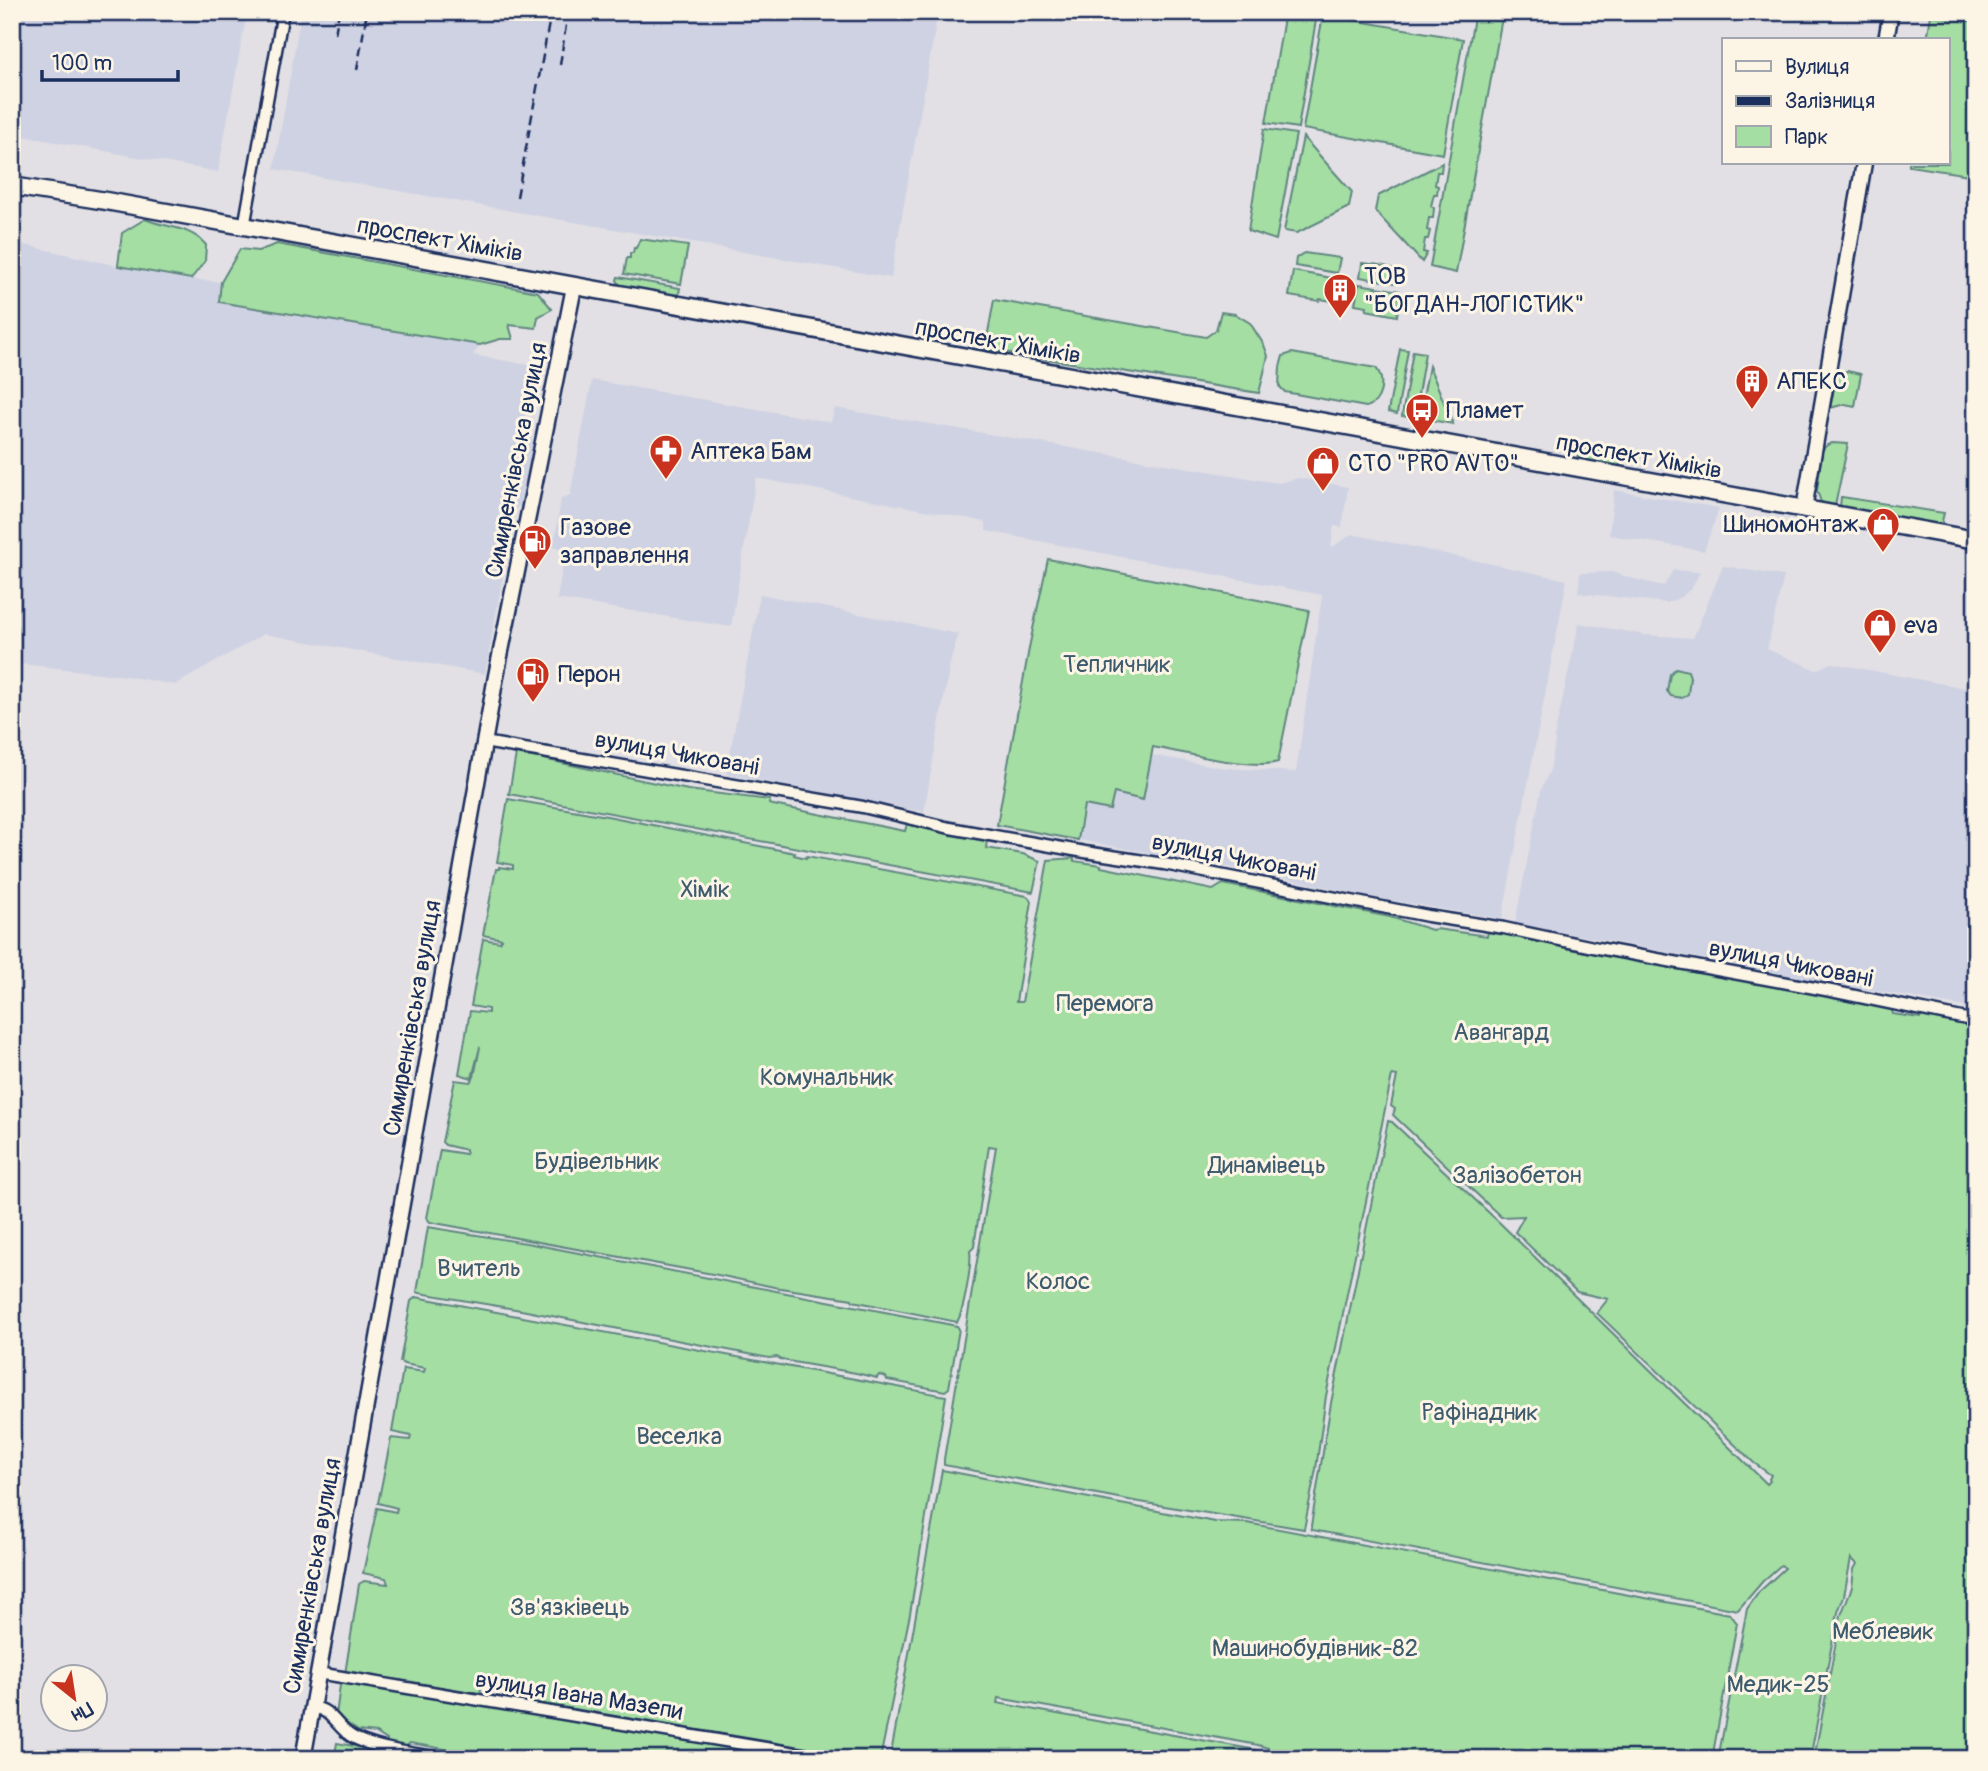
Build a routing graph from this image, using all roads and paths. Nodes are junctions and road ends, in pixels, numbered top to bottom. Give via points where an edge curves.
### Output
1 (282, 12) edge
2 (1891, 12) edge
3 (1886, 38) edge
4 (1864, 164) edge
5 (12, 186) edge
6 (244, 227) junction
7 (574, 287) junction
8 (1804, 509) junction
9 (1976, 540) edge
10 (484, 742) junction
11 (1976, 1021) edge
12 (318, 1673) junction
13 (312, 1707) junction
14 (413, 1756) edge
15 (303, 1759) edge
16 (444, 1759) edge
17 (832, 1759) edge

1 - 6 street
2 - 3 main road
4 - 8 main road
5 - 6 main road, проспект Хіміків
6 - 7 main road, проспект Хіміків
7 - 8 main road, проспект Хіміків
7 - 10 main road, Симиренківська вулиця
8 - 9 main road, проспект Хіміків
10 - 11 street, вулиця Чиковані via 863,807 950,828 1164,864
10 - 12 main road, Симиренківська вулиця
12 - 13 main road, Симиренківська вулиця
12 - 17 street, вулиця Івана Мазепи
13 - 14 street via 322,1708 353,1737
13 - 15 main road, Симиренківська вулиця
14 - 16 street

